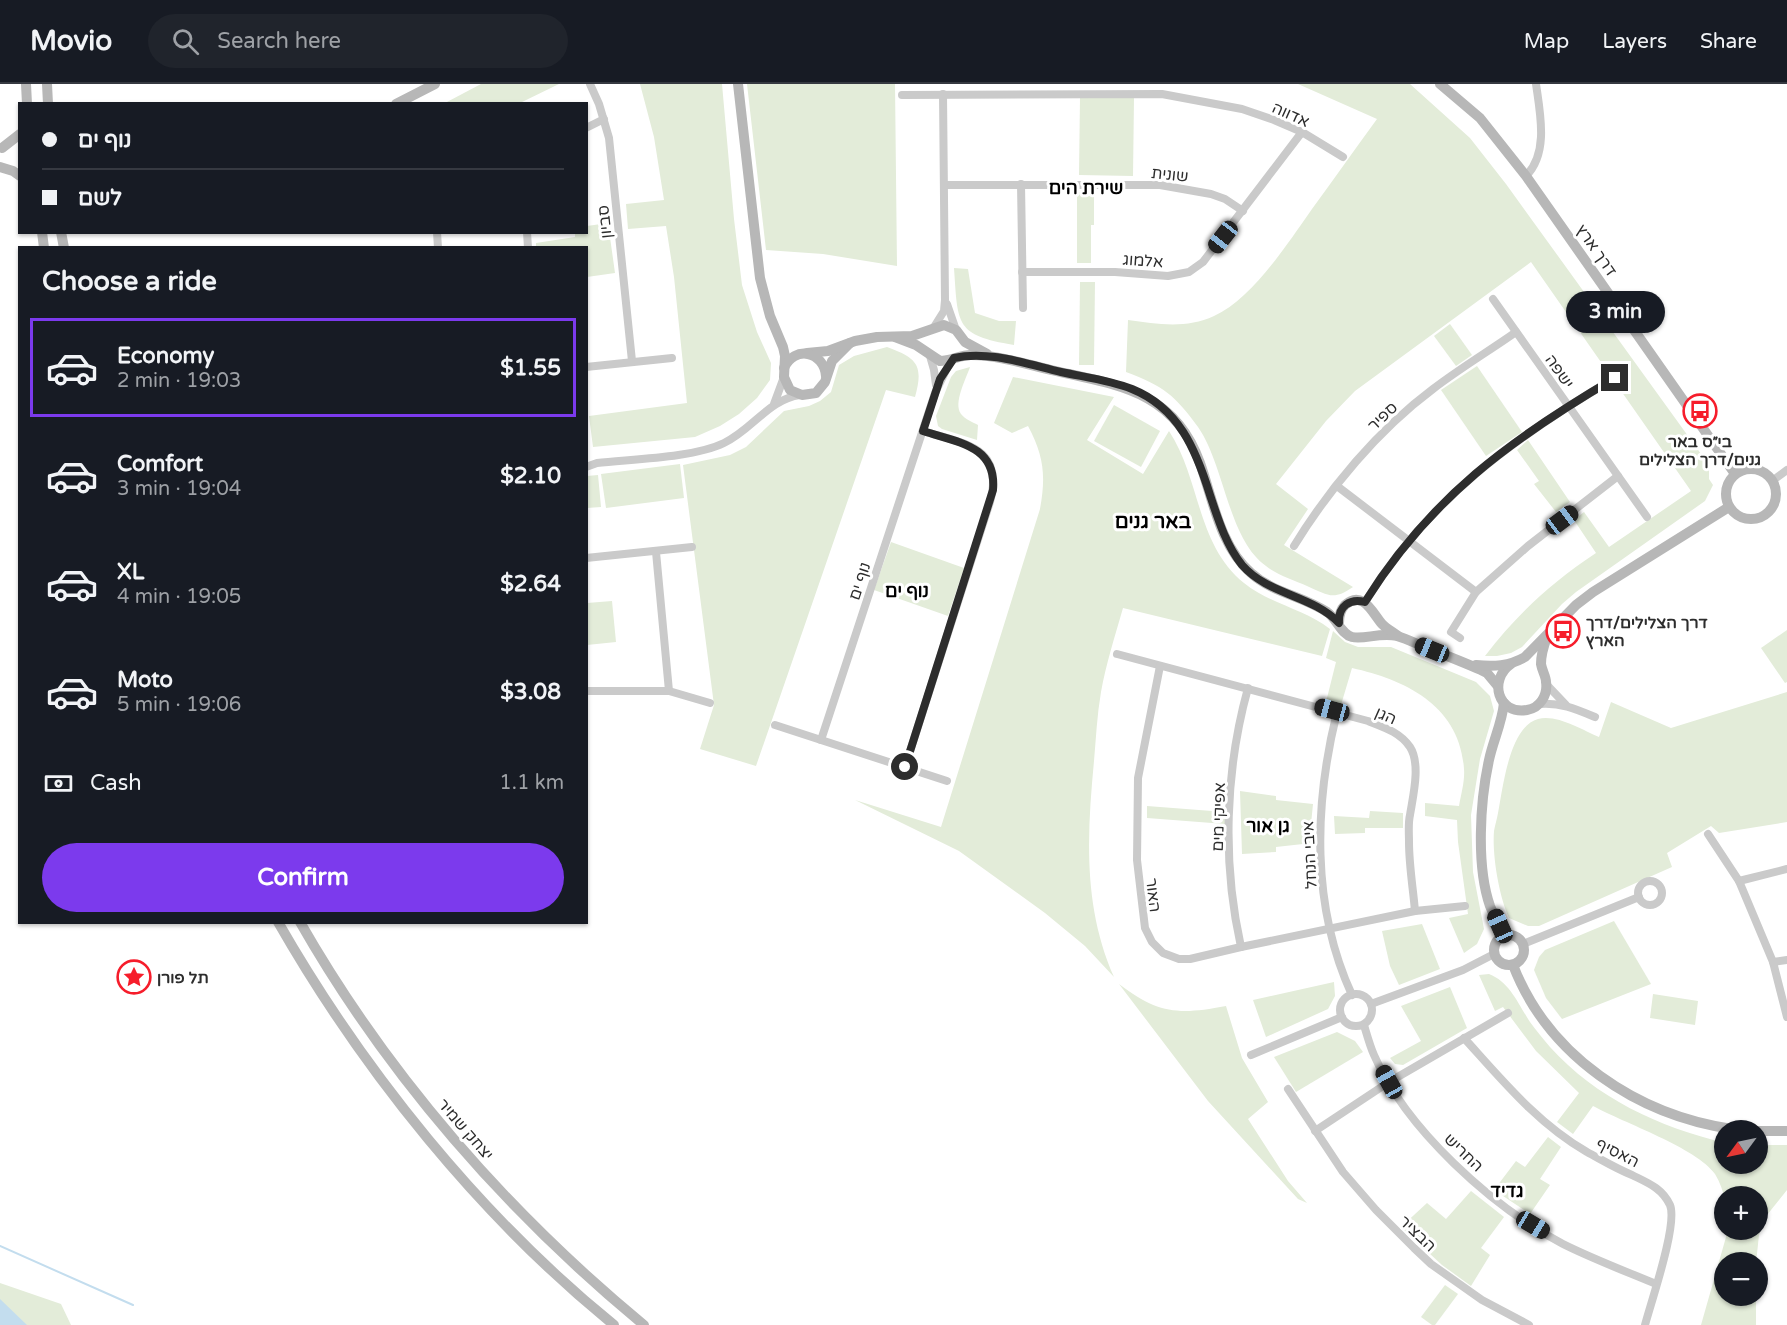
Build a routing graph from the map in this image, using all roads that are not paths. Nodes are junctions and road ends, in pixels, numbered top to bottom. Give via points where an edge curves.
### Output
1 (26, 84) edge
2 (47, 84) edge
3 (435, 84) edge
4 (590, 84) edge
5 (738, 84) edge
6 (1440, 84) edge
7 (1536, 84) edge
8 (943, 94) junction
9 (902, 95) dead end
10 (27, 102) edge
11 (48, 102) edge
12 (400, 102) edge
13 (604, 119) junction
14 (588, 127) edge
15 (1302, 132) junction
16 (18, 135) edge
17 (1, 148) edge
18 (18, 148) edge
19 (1343, 157) dead end
20 (18, 165) edge
21 (0, 166) edge
22 (18, 175) edge
23 (1526, 176) junction
24 (944, 184) junction
25 (1021, 184) junction
26 (1243, 211) junction
27 (1022, 272) junction
28 (1493, 299) dead end
29 (945, 300) junction
30 (1023, 308) dead end
31 (773, 323) junction
32 (932, 329) junction
33 (1516, 332) junction
34 (958, 334) junction
35 (895, 337) junction
36 (850, 343) junction
37 (805, 353) junction
38 (929, 355) junction
39 (672, 358) dead end
40 (952, 359) junction
41 (1002, 359) junction
42 (632, 361) junction
43 (588, 367) edge
44 (784, 373) junction
45 (826, 376) junction
46 (1615, 378) dead end
47 (935, 393) junction
48 (802, 395) junction
49 (773, 405) junction
50 (1568, 405) junction
51 (923, 431) junction
52 (588, 462) edge
53 (597, 463) junction
54 (588, 466) edge
55 (1787, 470) edge
56 (1735, 474) junction
57 (1618, 476) junction
58 (1772, 481) junction
59 (1337, 486) junction
60 (1729, 507) junction
61 (1647, 517) dead end
62 (1408, 541) junction
63 (1294, 546) dead end
64 (692, 548) dead end
65 (656, 552) junction
66 (588, 558) edge
67 (1476, 592) junction
68 (1365, 602) junction
69 (1348, 603) junction
70 (1317, 606) junction
71 (1375, 614) junction
72 (1339, 623) junction
73 (1548, 634) junction
74 (1398, 636) junction
75 (1361, 637) junction
76 (1460, 638) dead end
77 (1117, 654) dead end
78 (1514, 662) junction
79 (1466, 664) junction
80 (1160, 666) junction
81 (1543, 672) junction
82 (1497, 685) junction
83 (1547, 685) junction
84 (1248, 688) junction
85 (588, 691) edge
86 (669, 691) junction
87 (710, 703) dead end
88 (1504, 703) junction
89 (1539, 704) junction
90 (1568, 706) junction
91 (1517, 710) junction
92 (1337, 712) junction
93 (1595, 717) dead end
94 (775, 725) dead end
95 (1498, 732) junction
96 (821, 740) junction
97 (905, 767) junction
98 (947, 781) dead end
99 (1708, 834) dead end
100 (1787, 869) edge
101 (1739, 881) junction
102 (1639, 897) dead end
103 (1465, 906) dead end
104 (1415, 911) junction
105 (279, 924) edge
106 (301, 924) edge
107 (1330, 928) junction
108 (1504, 935) junction
109 (1523, 944) junction
110 (1241, 946) junction
111 (1494, 954) junction
112 (1787, 960) edge
113 (1773, 962) junction
114 (1513, 965) junction
115 (1352, 995) junction
116 (1371, 1004) junction
117 (1508, 1013) dead end
118 (1342, 1017) junction
119 (1787, 1017) edge
120 (1364, 1025) junction
121 (1464, 1038) junction
122 (1251, 1055) dead end
123 (1389, 1082) junction
124 (1288, 1089) dead end
125 (1315, 1131) junction
126 (1787, 1131) edge
127 (1656, 1284) junction
128 (614, 1325) edge
129 (644, 1325) edge
130 (1529, 1325) edge
131 (1645, 1325) edge

1 - 10 street
2 - 11 street
3 - 12 street
4 - 13 street, סביון
5 - 31 street via 756,251
6 - 23 street, דרך ארץ via 1480,118
7 - 23 street via 1539,149 1537,162
8 - 9 street, אדווה
8 - 15 street, אדווה via 1162,94 1242,109
8 - 24 street
13 - 14 street
13 - 42 street, סביון
15 - 19 street, אדווה
15 - 26 street, אלמוג
16 - 17 street
17 - 18 street
20 - 21 street
21 - 22 street
23 - 56 street, דרך ארץ
24 - 25 street, שונית
24 - 29 street
25 - 26 street, שונית via 1160,185 1211,194
25 - 27 street
26 - 27 street, אלמוג via 1203,262 1180,275
27 - 30 street
28 - 33 street, ישפה
29 - 32 street via 944,311
29 - 34 street
31 - 37 street via 788,344
31 - 44 street via 785,356
32 - 34 street via 944,325
32 - 35 street
32 - 38 street via 925,340
33 - 50 street, ישפה
33 - 59 street, ספיר via 1407,411 1382,433
34 - 40 street via 961,347
34 - 41 street via 971,347
35 - 36 street
35 - 38 street
36 - 37 street
36 - 45 street via 832,361
37 - 44 street via 789,360
37 - 45 street via 822,361
38 - 40 street via 940,361
38 - 47 street, נוף ים via 936,378
39 - 42 street
40 - 41 street via 970,355
40 - 47 street, נוף ים
41 - 70 street via 1120,385 1161,407 1194,448 1221,527 1242,565 1272,588
42 - 43 street
44 - 48 street via 790,390
44 - 49 street
45 - 48 street via 816,393
46 - 50 street
47 - 51 street, נוף ים
48 - 49 street
49 - 53 street via 739,434 711,448
50 - 57 street, ישפה
50 - 62 street via 1470,477
51 - 96 street, נוף ים
51 - 97 street via 982,453 990,464 994,481
52 - 53 street
53 - 54 street
55 - 58 street
56 - 58 street via 1759,470
56 - 60 street via 1725,493
57 - 61 street, ישפה
57 - 67 street
58 - 60 street via 1775,500 1765,515 1742,518
59 - 62 street
59 - 63 street, ספיר
60 - 73 street via 1593,592
62 - 67 street
62 - 68 street
64 - 65 street
65 - 66 street
65 - 86 street
67 - 76 street via 1451,632
68 - 69 street
68 - 71 street
69 - 70 street
69 - 72 street via 1339,614
70 - 72 street
71 - 74 street
71 - 75 street via 1372,630
72 - 75 street via 1349,636
73 - 78 street via 1525,657
73 - 81 street via 1542,654
74 - 75 street
74 - 79 street
77 - 80 street, הגן
78 - 79 street via 1490,667
78 - 81 street via 1532,663
78 - 82 street via 1501,672
79 - 82 street via 1487,673
80 - 84 street, הגן
80 - 110 street, האור via 1138,778 1137,860 1145,928 1163,953 1179,959
81 - 83 street
82 - 88 street
83 - 89 street
83 - 90 street
84 - 92 street, הגן
84 - 110 street, אפיקי מים via 1239,722 1229,819 1232,899
85 - 86 street
86 - 87 street
88 - 91 street
88 - 95 street
89 - 90 street
89 - 91 street
90 - 93 street
91 - 95 street
92 - 104 street, הגן via 1390,729 1411,748 1416,767 1409,816
92 - 107 street, איבי הנחל via 1322,789 1319,840
94 - 96 street
95 - 108 street via 1489,758 1481,820 1485,881 1490,905
96 - 97 street
97 - 98 street
99 - 101 street
100 - 101 street
101 - 113 street
102 - 109 street
103 - 104 street
104 - 107 street
105 - 128 street, יצחק שמיר via 334,1013 398,1102 446,1160 505,1224
106 - 129 street, יצחק שמיר via 366,1025 461,1147 564,1255
107 - 110 street, האור
107 - 115 street, איבי הנחל
108 - 109 street via 1516,936
108 - 111 street via 1496,941
109 - 114 street via 1522,958
111 - 114 street via 1503,964
111 - 116 street via 1463,970
112 - 113 street
113 - 119 street
114 - 126 street via 1549,1030 1592,1071 1626,1093 1691,1120 1734,1129
115 - 116 street via 1365,997
115 - 118 street via 1342,1004
116 - 120 street via 1371,1018
117 - 121 street
118 - 120 street via 1354,1026
118 - 122 street
120 - 123 street, החריש via 1374,1056
121 - 123 street
121 - 127 street, האסיף via 1553,1130 1660,1190 1671,1207 1670,1233
123 - 125 street
123 - 127 street, החריש via 1450,1161 1518,1216 1563,1244
124 - 125 street, הבציר
125 - 130 street, הבציר via 1376,1210 1431,1264 1482,1300
127 - 131 street, האסיף

